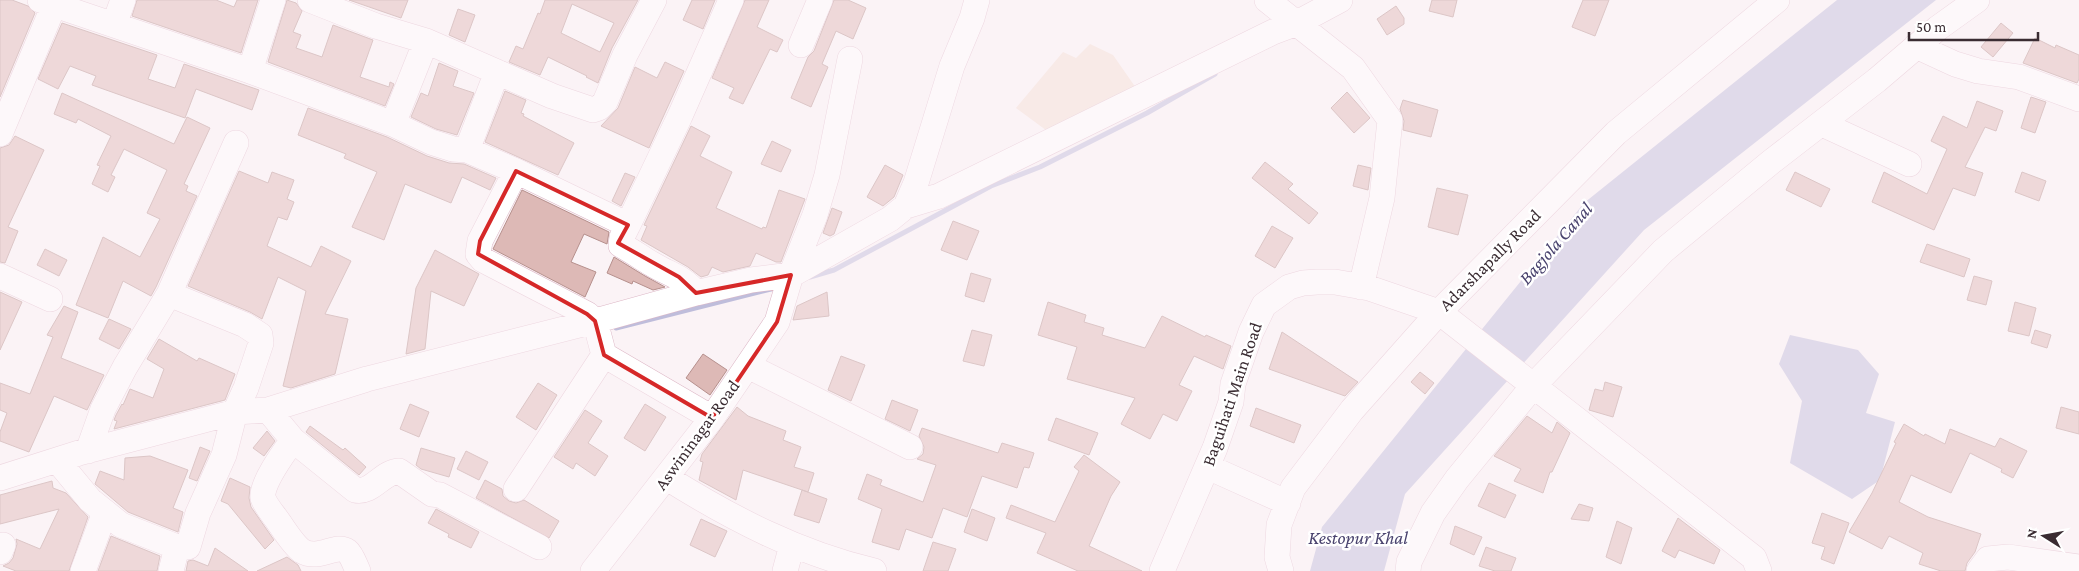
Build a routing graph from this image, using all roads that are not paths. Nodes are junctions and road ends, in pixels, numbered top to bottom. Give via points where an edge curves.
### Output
1 (123, 0) edge
2 (273, 0) edge
3 (310, 0) edge
4 (654, 0) edge
5 (731, 0) edge
6 (820, 0) edge
7 (977, 0) edge
8 (1267, 0) edge
9 (1340, 0) edge
10 (1776, 0) edge
11 (1977, 0) edge
12 (47, 2) edge
13 (114, 25) junction
14 (1301, 26) junction
15 (426, 41) junction
16 (802, 45) dead end
17 (1916, 46) junction
18 (850, 59) dead end
19 (250, 71) junction
20 (497, 72) junction
21 (2079, 99) edge
22 (393, 124) junction
23 (1822, 124) junction
24 (0, 134) edge
25 (236, 143) dead end
26 (467, 150) junction
27 (1909, 164) dead end
28 (516, 171) junction
29 (906, 206) junction
30 (628, 224) junction
31 (0, 276) edge
32 (789, 282) junction
33 (1361, 287) junction
34 (696, 293) junction
35 (169, 294) junction
36 (50, 299) dead end
37 (1439, 312) junction
38 (599, 335) junction
39 (748, 366) junction
40 (1534, 385) junction
41 (268, 410) junction
42 (234, 415) junction
43 (712, 418) junction
44 (292, 440) junction
45 (910, 447) dead end
46 (88, 451) junction
47 (57, 460) junction
48 (1208, 467) junction
49 (0, 478) edge
50 (667, 478) junction
51 (516, 489) dead end
52 (1288, 503) junction
53 (105, 512) junction
54 (792, 544) junction
55 (539, 547) dead end
56 (174, 559) edge
57 (2079, 567) edge
58 (83, 571) edge
59 (358, 571) edge
60 (593, 571) edge
61 (785, 571) edge
62 (874, 571) edge
63 (1162, 571) edge
64 (1281, 571) edge
65 (1408, 571) edge
66 (1759, 571) edge
67 (1978, 571) edge

1 - 13 street
2 - 19 street
3 - 15 street via 376,26
4 - 20 street via 605,102 599,108 593,110 559,99
5 - 30 street
6 - 16 street
7 - 29 street
8 - 14 street
9 - 14 street
10 - 37 street, Adarshapally Road via 1616,132
11 - 17 street
12 - 13 street
12 - 24 street
13 - 19 street
14 - 29 street via 1273,32 939,196
14 - 33 street via 1353,68 1390,120 1382,198
15 - 20 street
15 - 22 street
17 - 21 street via 1970,69 2019,77
17 - 23 street
18 - 32 street, Aswininagar Road via 827,175
19 - 22 street
20 - 26 street
22 - 26 street via 431,142
23 - 27 street
23 - 40 street via 1770,162 1663,251
25 - 35 street
26 - 28 street
28 - 30 street
28 - 38 street via 480,241 478,254 526,284 587,314
29 - 32 street
30 - 34 street via 622,245 679,276
31 - 36 street
32 - 34 street via 751,280
32 - 39 street, Aswininagar Road via 777,322
33 - 37 street, Baguihati Main Road
33 - 48 street, Baguihati Main Road via 1335,282 1303,283 1289,287 1264,304 1233,384 1231,402
34 - 38 street
35 - 42 street via 245,325 260,335 261,343
35 - 46 street via 103,409
37 - 40 street, Baguihati Main Road
37 - 52 street, Adarshapally Road via 1352,410 1293,488
38 - 41 street via 367,379
38 - 43 street
38 - 51 street
39 - 43 street, Aswininagar Road
39 - 45 street
40 - 65 street via 1433,513
40 - 66 street, Baguihati Main Road via 1754,558
41 - 42 street
41 - 44 street
42 - 46 street
42 - 56 street via 224,455 198,513 188,547
43 - 50 street, Aswininagar Road
44 - 55 street via 355,490 365,491 393,471 398,471 432,494 440,495
44 - 59 street via 266,484 263,496 302,551 318,555 336,549 345,550
46 - 47 street
47 - 49 street
47 - 53 street via 90,500
48 - 52 street
48 - 63 street, Baguihati Main Road
50 - 54 street via 718,510
50 - 60 street, Aswininagar Road
52 - 64 street, Adarshapally Road via 1279,525 1277,557
53 - 56 street
53 - 58 street
54 - 61 street
54 - 62 street via 844,564
57 - 67 street via 2008,557 1988,559

